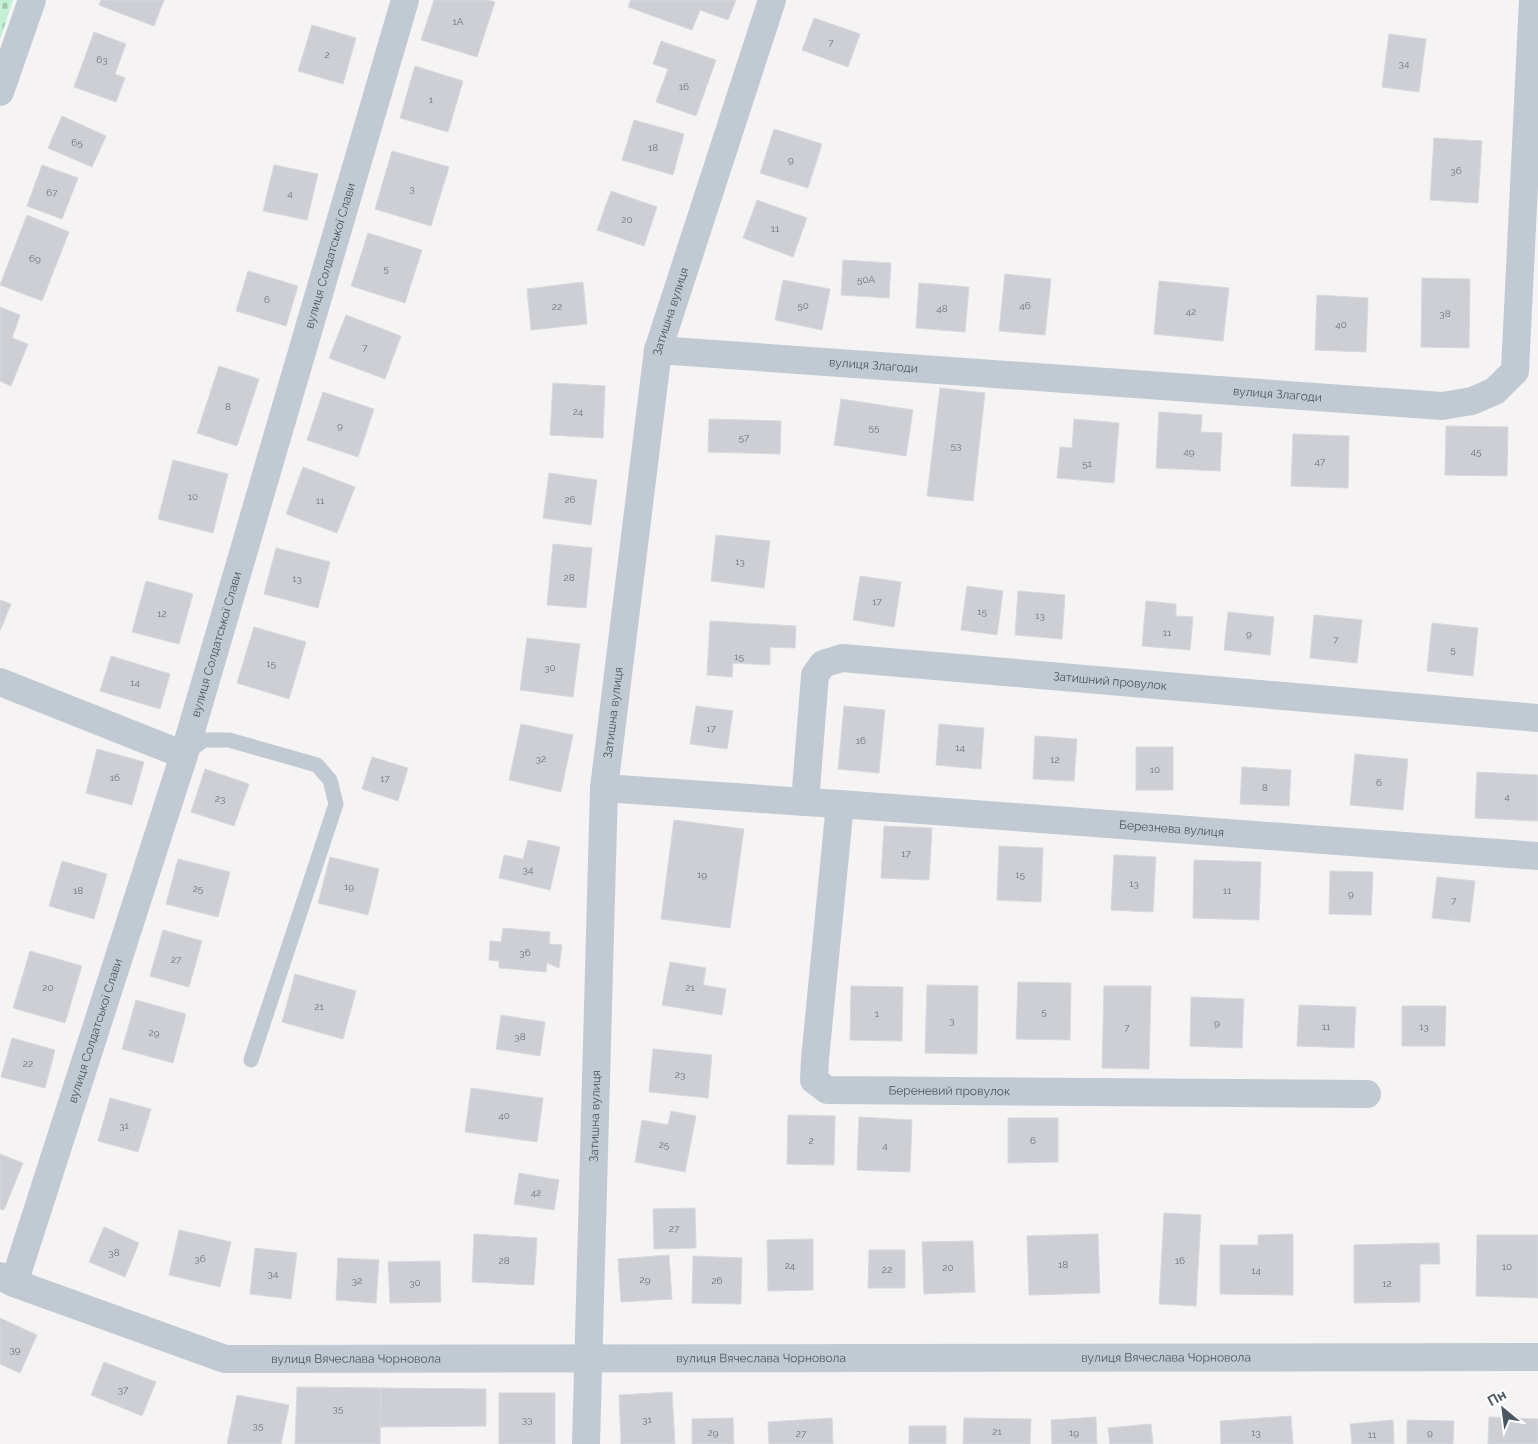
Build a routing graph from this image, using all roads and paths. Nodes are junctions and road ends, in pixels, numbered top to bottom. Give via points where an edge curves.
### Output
1 (32, 0) edge
2 (405, 0) edge
3 (772, 0) edge
4 (1533, 0) edge
5 (0, 92) edge
6 (658, 350) junction
7 (0, 682) edge
8 (1538, 718) edge
9 (184, 755) junction
10 (604, 788) junction
11 (805, 802) junction
12 (840, 804) junction
13 (1538, 856) edge
14 (251, 1060) dead end
15 (1367, 1094) dead end
16 (7, 1280) edge
17 (1538, 1357) edge
18 (589, 1359) junction
19 (586, 1444) edge

1 - 5 street
2 - 9 street, вулиця Солдатської Слави
3 - 6 street, Затишна вулиця
4 - 6 street, вулиця Злагоди via 1515,371 1496,391 1472,401 1442,406
6 - 10 street, Затишна вулиця
7 - 9 street
8 - 11 street, Затишний провулок via 842,658 824,664 814,675
9 - 14 lane via 204,740 229,740 317,764 330,780 336,804
9 - 16 street, вулиця Солдатської Слави
10 - 11 street, Березнева вулиця
10 - 18 street, Затишна вулиця
11 - 12 street, Березнева вулиця
12 - 13 street, Березнева вулиця
12 - 15 street, Береневий провулок via 814,1059 814,1080 827,1090
16 - 18 street, вулиця Вячеслава Чорновола via 225,1360
17 - 18 street, вулиця Вячеслава Чорновола
18 - 19 street, Затишна вулиця

